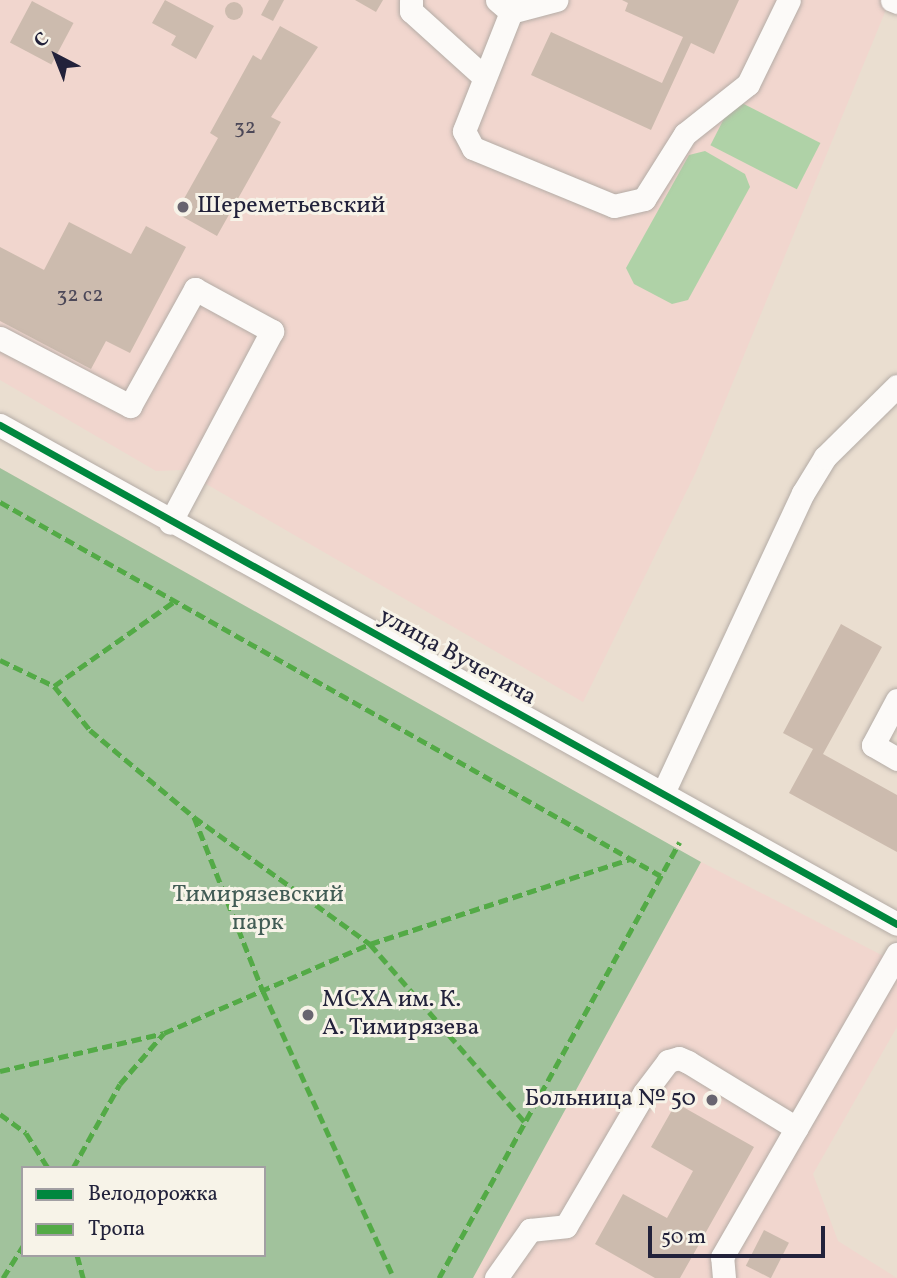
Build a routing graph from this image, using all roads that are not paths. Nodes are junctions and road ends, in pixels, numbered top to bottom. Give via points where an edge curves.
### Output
1 (411, 0) edge
2 (556, 0) edge
3 (789, 0) edge
4 (504, 6) edge
5 (484, 77) junction
6 (0, 338) edge
7 (897, 386) edge
8 (0, 425) edge
9 (170, 523) junction
10 (897, 701) edge
11 (897, 759) edge
12 (663, 793) junction
13 (897, 924) edge
14 (897, 954) edge
15 (796, 1128) junction
16 (496, 1278) edge
17 (724, 1278) edge

1 - 5 street via 411,11
2 - 4 street
3 - 5 street via 748,84 685,134 644,199 614,206 473,148 464,131
4 - 5 street
6 - 9 street via 130,406 195,289 272,331
7 - 12 street via 825,457 803,493
8 - 9 street, улица Вучетича
9 - 12 street, улица Вучетича
10 - 11 street via 873,745
12 - 13 street, улица Вучетича
14 - 15 street
15 - 16 street via 688,1062 679,1058 668,1061 644,1093 566,1226 530,1230
15 - 17 street via 722,1257

